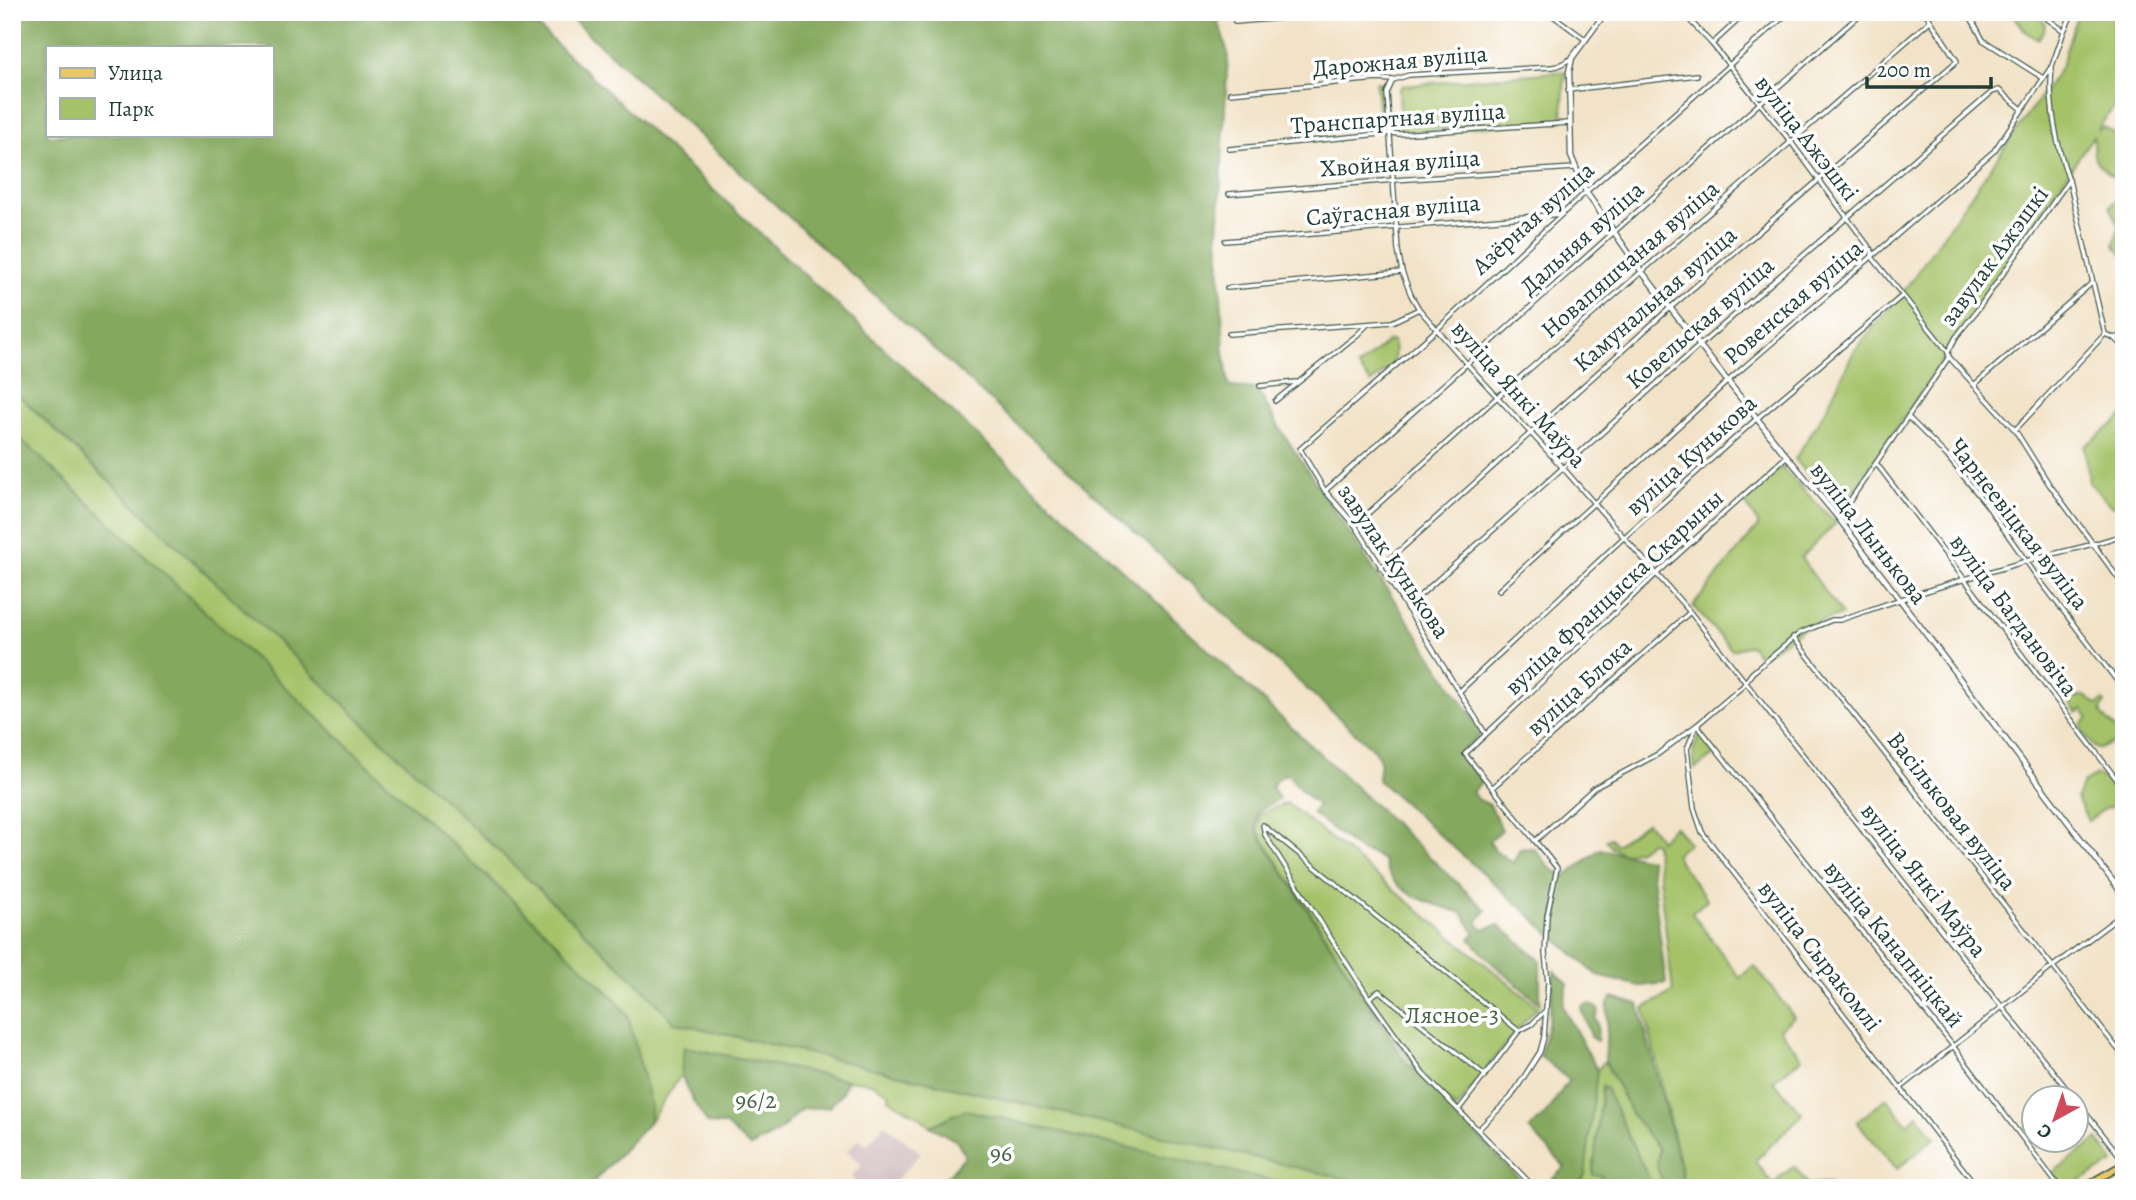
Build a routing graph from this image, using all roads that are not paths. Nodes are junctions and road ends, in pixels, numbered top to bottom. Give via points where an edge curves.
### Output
1 (1234, 12) edge
2 (1357, 12) edge
3 (1548, 12) edge
4 (1606, 12) edge
5 (1747, 12) edge
6 (1789, 12) edge
7 (1863, 12) edge
8 (1933, 12) edge
9 (1968, 12) edge
10 (2038, 12) edge
11 (2073, 12) edge
12 (2115, 12) edge
13 (1685, 13) edge
14 (1927, 17) edge
15 (2064, 31) junction
16 (2124, 38) edge
17 (1586, 40) junction
18 (1712, 44) junction
19 (1572, 58) junction
20 (1728, 66) junction
21 (2052, 66) junction
22 (1697, 75) dead end
23 (2043, 78) junction
24 (1393, 80) junction
25 (1568, 90) junction
26 (1230, 93) dead end
27 (1759, 104) junction
28 (2022, 109) junction
29 (1569, 123) junction
30 (1390, 133) junction
31 (1791, 142) junction
32 (1230, 149) dead end
33 (1574, 168) junction
34 (1394, 180) junction
35 (1821, 180) junction
36 (2069, 180) junction
37 (1586, 192) junction
38 (1229, 194) dead end
39 (1564, 213) junction
40 (1847, 217) junction
41 (1396, 228) junction
42 (1614, 232) junction
43 (1225, 241) dead end
44 (1872, 257) junction
45 (1402, 272) junction
46 (1642, 272) junction
47 (2092, 284) junction
48 (1227, 288) dead end
49 (1902, 296) junction
50 (1670, 308) junction
51 (1419, 309) junction
52 (1367, 325) junction
53 (1437, 329) junction
54 (1229, 334) dead end
55 (2105, 334) junction
56 (2124, 335) edge
57 (2114, 338) junction
58 (1700, 345) junction
59 (2124, 348) edge
60 (1948, 354) junction
61 (1467, 364) junction
62 (1728, 381) junction
63 (1298, 382) junction
64 (1974, 385) junction
65 (1260, 386) dead end
66 (1498, 397) junction
67 (1275, 401) dead end
68 (1908, 416) junction
69 (1757, 418) junction
70 (2015, 430) junction
71 (1531, 432) junction
72 (1300, 449) joint
73 (1787, 456) junction
74 (1876, 463) junction
75 (1563, 468) junction
76 (1325, 491) junction
77 (1594, 503) junction
78 (1838, 518) junction
79 (1355, 525) junction
80 (2124, 534) edge
81 (1625, 537) junction
82 (2092, 544) junction
83 (2026, 561) junction
84 (1380, 568) junction
85 (1657, 573) junction
86 (1965, 579) junction
87 (2124, 586) edge
88 (1499, 590) dead end
89 (1900, 600) junction
90 (1406, 608) junction
91 (1690, 612) junction
92 (1793, 637) junction
93 (1746, 682) junction
94 (2124, 690) edge
95 (1460, 691) junction
96 (1697, 725) junction
97 (1485, 733) junction
98 (1492, 788) junction
99 (2124, 789) edge
100 (1535, 841) junction
101 (2124, 896) edge
102 (2124, 913) edge
103 (2052, 967) junction
104 (1369, 998) junction
105 (2001, 1007) junction
106 (1546, 1010) junction
107 (1519, 1031) junction
108 (1953, 1046) junction
109 (2124, 1058) edge
110 (1485, 1075) junction
111 (2062, 1084) edge
112 (1900, 1088) junction
113 (1459, 1109) junction
114 (2090, 1119) edge
115 (1479, 1129) junction
116 (2124, 1163) edge
117 (1535, 1188) edge
118 (1978, 1188) edge
119 (2060, 1188) edge
120 (2082, 1188) edge

1 - 2 street via 1235,22
3 - 17 street
4 - 17 street
5 - 18 street
6 - 20 street, Азёрная вуліца
7 - 27 street, Дальняя вуліца
8 - 14 street, Новапяшчаная вуліца
9 - 23 street via 1983,40
10 - 15 street
11 - 15 street, Ровенская вуліца
12 - 16 street
13 - 18 street, вуліца Ажэшкі
14 - 31 street, Новапяшчаная вуліца
14 - 35 street, Камунальная вуліца via 1957,61
15 - 21 street, Ровенская вуліца
17 - 19 street
18 - 20 street, вуліца Ажэшкі
19 - 24 street, Дарожная вуліца via 1558,66 1409,75
19 - 25 street, вуліца Лынькова
20 - 27 street, вуліца Ажэшкі
20 - 37 street, Азёрная вуліца
21 - 23 street, Ровенская вуліца
21 - 36 street, завулак Ажэшкі via 2051,101 2060,157
22 - 25 street
23 - 28 street, Ровенская вуліца
24 - 26 street, Дарожная вуліца
24 - 30 street, вуліца Янкі Маўра via 1387,93
25 - 29 street, вуліца Лынькова
27 - 31 street, вуліца Ажэшкі
27 - 42 street, Дальняя вуліца
28 - 40 street, Ковельская вуліца via 1999,90 1992,92
28 - 44 street, Ровенская вуліца via 1994,151
29 - 30 street, Транспартная вуліца
29 - 33 street, вуліца Лынькова
30 - 32 street, Транспартная вуліца
30 - 34 street, вуліца Янкі Маўра
31 - 35 street, вуліца Ажэшкі
31 - 46 street, Новапяшчаная вуліца
33 - 34 street, Хвойная вуліца
33 - 37 street, вуліца Лынькова
34 - 38 street, Хвойная вуліца
34 - 41 street, вуліца Янкі Маўра
35 - 40 street, вуліца Ажэшкі
35 - 50 street, Камунальная вуліца
36 - 47 street, завулак Ажэшкі
36 - 60 street, завулак Ажэшкі
37 - 39 street, Азёрная вуліца
37 - 42 street, вуліца Лынькова
39 - 41 street, Саўгасная вуліца
39 - 53 street, Азёрная вуліца
40 - 44 street, вуліца Ажэшкі
40 - 58 street, Ковельская вуліца
41 - 43 street, Саўгасная вуліца
41 - 45 street, вуліца Янкі Маўра
42 - 46 street, вуліца Лынькова
42 - 61 street, Дальняя вуліца
44 - 49 street, вуліца Ажэшкі
44 - 62 street, Ровенская вуліца
45 - 48 street
45 - 51 street, вуліца Янкі Маўра
46 - 50 street, вуліца Лынькова
46 - 66 street, Новапяшчаная вуліца
47 - 55 street, завулак Ажэшкі
47 - 64 street
49 - 60 street, вуліца Ажэшкі
49 - 69 street, вуліца Кунькова
50 - 58 street, вуліца Лынькова
50 - 71 street, Камунальная вуліца
51 - 52 street via 1392,322
51 - 53 street, вуліца Янкі Маўра
52 - 54 street
52 - 63 street
53 - 61 street, вуліца Янкі Маўра
53 - 72 street, Азёрная вуліца
55 - 57 street
55 - 70 street
56 - 57 street
57 - 59 street
58 - 62 street, вуліца Лынькова
58 - 75 street, Ковельская вуліца
60 - 64 street, вуліца Ажэшкі
60 - 68 street
61 - 66 street, вуліца Янкі Маўра
61 - 76 street, Дальняя вуліца
62 - 69 street, вуліца Лынькова
62 - 77 street, Ровенская вуліца
63 - 65 street
63 - 67 street
64 - 70 street, вуліца Ажэшкі
66 - 71 street, вуліца Янкі Маўра
66 - 79 street, Новапяшчаная вуліца
68 - 74 street
68 - 83 street, Чарнеевіцкая вуліца via 1947,456
69 - 73 street, вуліца Лынькова
69 - 81 street, вуліца Кунькова
70 - 82 street, вуліца Ажэшкі
71 - 75 street, вуліца Янкі Маўра
71 - 84 street, Камунальная вуліца
72 - 76 street, завулак Кунькова
73 - 78 street, вуліца Лынькова
73 - 85 street, вуліца Францыска Скарыны
74 - 78 street
74 - 86 street, вуліца Багдановіча
75 - 77 street, вуліца Янкі Маўра
75 - 90 street, Ковельская вуліца
76 - 79 street, завулак Кунькова
77 - 81 street, вуліца Янкі Маўра
77 - 88 street, Ровенская вуліца
78 - 89 street, вуліца Лынькова
79 - 84 street, завулак Кунькова
80 - 82 street
81 - 85 street, вуліца Янкі Маўра
81 - 95 street, вуліца Кунькова
82 - 83 street
82 - 87 street, вуліца Ажэшкі
83 - 86 street
83 - 94 street, Чарнеевіцкая вуліца
84 - 90 street, завулак Кунькова
85 - 91 street, вуліца Янкі Маўра
85 - 97 street, вуліца Францыска Скарыны
86 - 89 street
86 - 99 street, вуліца Багдановіча
89 - 92 street
89 - 101 street, вуліца Лынькова
90 - 95 street, завулак Кунькова
91 - 93 street, вуліца Янкі Маўра
91 - 98 street, вуліца Блока
92 - 93 street
92 - 103 street, Васільковая вуліца
93 - 96 street
93 - 105 street, вуліца Янкі Маўра
95 - 97 street, завулак Кунькова
96 - 100 street via 1658,754 1594,788
96 - 108 street, вуліца Канапніцкай
96 - 112 street, вуліца Сыракомлі via 1687,749 1694,808 1702,832
97 - 98 street, вуліца Францыска Скарыны via 1465,754
98 - 100 street
100 - 106 street via 1557,869 1547,916
102 - 103 street
103 - 105 street
103 - 109 street, Васільковая вуліца
104 - 107 street via 1265,835 1263,825
104 - 110 street via 1379,991
104 - 113 street via 1423,1074
105 - 108 street
105 - 111 street, вуліца Янкі Маўра
106 - 107 street
106 - 115 street via 1540,1052 1511,1097
107 - 110 street
108 - 112 street
108 - 119 street, вуліца Канапніцкай
110 - 113 street
112 - 118 street, вуліца Сыракомлі
113 - 115 street
114 - 116 street, вуліца Янкі Маўра
115 - 117 street
116 - 120 main road

